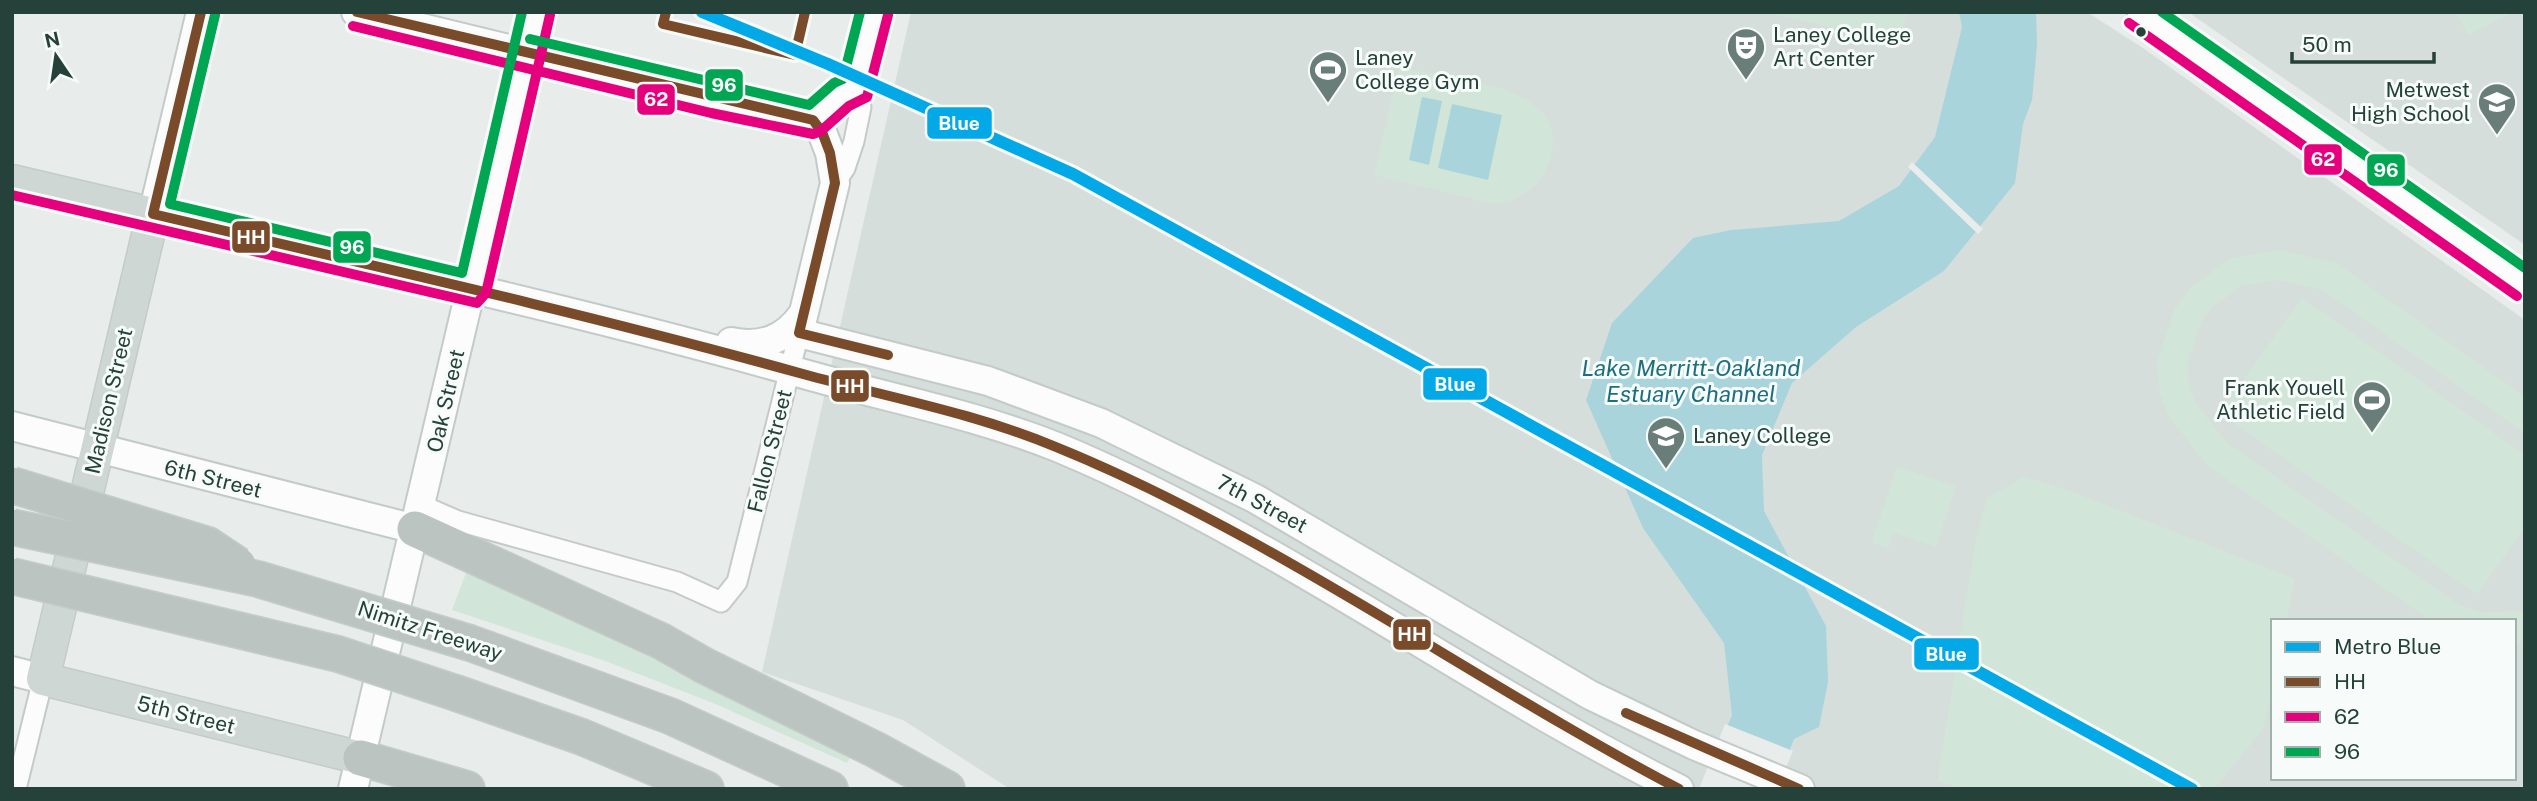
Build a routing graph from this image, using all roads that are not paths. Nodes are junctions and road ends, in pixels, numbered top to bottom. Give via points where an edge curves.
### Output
1 (201, 12) edge
2 (356, 12) edge
3 (536, 12) edge
4 (874, 12) edge
5 (2137, 12) edge
6 (527, 53) junction
7 (855, 90) junction
8 (813, 120) junction
9 (12, 180) edge
10 (835, 183) junction
11 (153, 214) junction
12 (2525, 285) edge
13 (472, 290) junction
14 (628, 324) junction
15 (801, 324) junction
16 (792, 370) junction
17 (12, 426) edge
18 (96, 450) junction
19 (12, 485) edge
20 (418, 517) junction
21 (12, 527) edge
22 (12, 576) edge
23 (258, 579) junction
24 (721, 602) joint
25 (12, 671) edge
26 (43, 678) junction
27 (357, 774) edge
28 (16, 789) edge
29 (467, 789) edge
30 (706, 789) edge
31 (830, 789) edge
32 (947, 789) edge
33 (1679, 789) edge
34 (1801, 789) edge

1 - 11 main road, Madison Street
2 - 6 main road
3 - 6 main road, Oak Street
4 - 7 street, Fallon Street
5 - 12 street
6 - 8 main road
6 - 13 main road, Oak Street
7 - 8 street via 842,94
7 - 10 street, Fallon Street via 861,107 845,169
8 - 10 main road via 830,153
9 - 11 main road, 7th Street
10 - 15 main road, Fallon Street
11 - 13 main road, 7th Street
11 - 18 main road, Madison Street
13 - 14 main road, 7th Street
13 - 20 main road, Oak Street
14 - 15 main road via 754,344 778,339
14 - 16 main road, 7th Street
15 - 16 street, Fallon Street
15 - 34 main road, 7th Street via 988,380 1101,423 1262,502 1590,695
16 - 24 street, Fallon Street via 737,582
16 - 33 main road, 7th Street via 966,416 1054,446 1157,493 1257,545 1572,734
17 - 18 main road, 6th Street
18 - 20 main road, 6th Street
18 - 26 main road, Madison Street
19 - 23 highway, bridge via 208,545
20 - 24 street, 6th Street via 458,521 677,582
20 - 27 main road, Oak Street
20 - 32 highway
21 - 23 highway, Nimitz Freeway, bridge
22 - 30 highway, bridge via 338,654 572,733
23 - 31 highway, Nimitz Freeway, bridge via 470,643 670,716
25 - 26 main road, 5th Street
26 - 27 main road, 5th Street
26 - 28 street, Madison Street
27 - 29 highway

